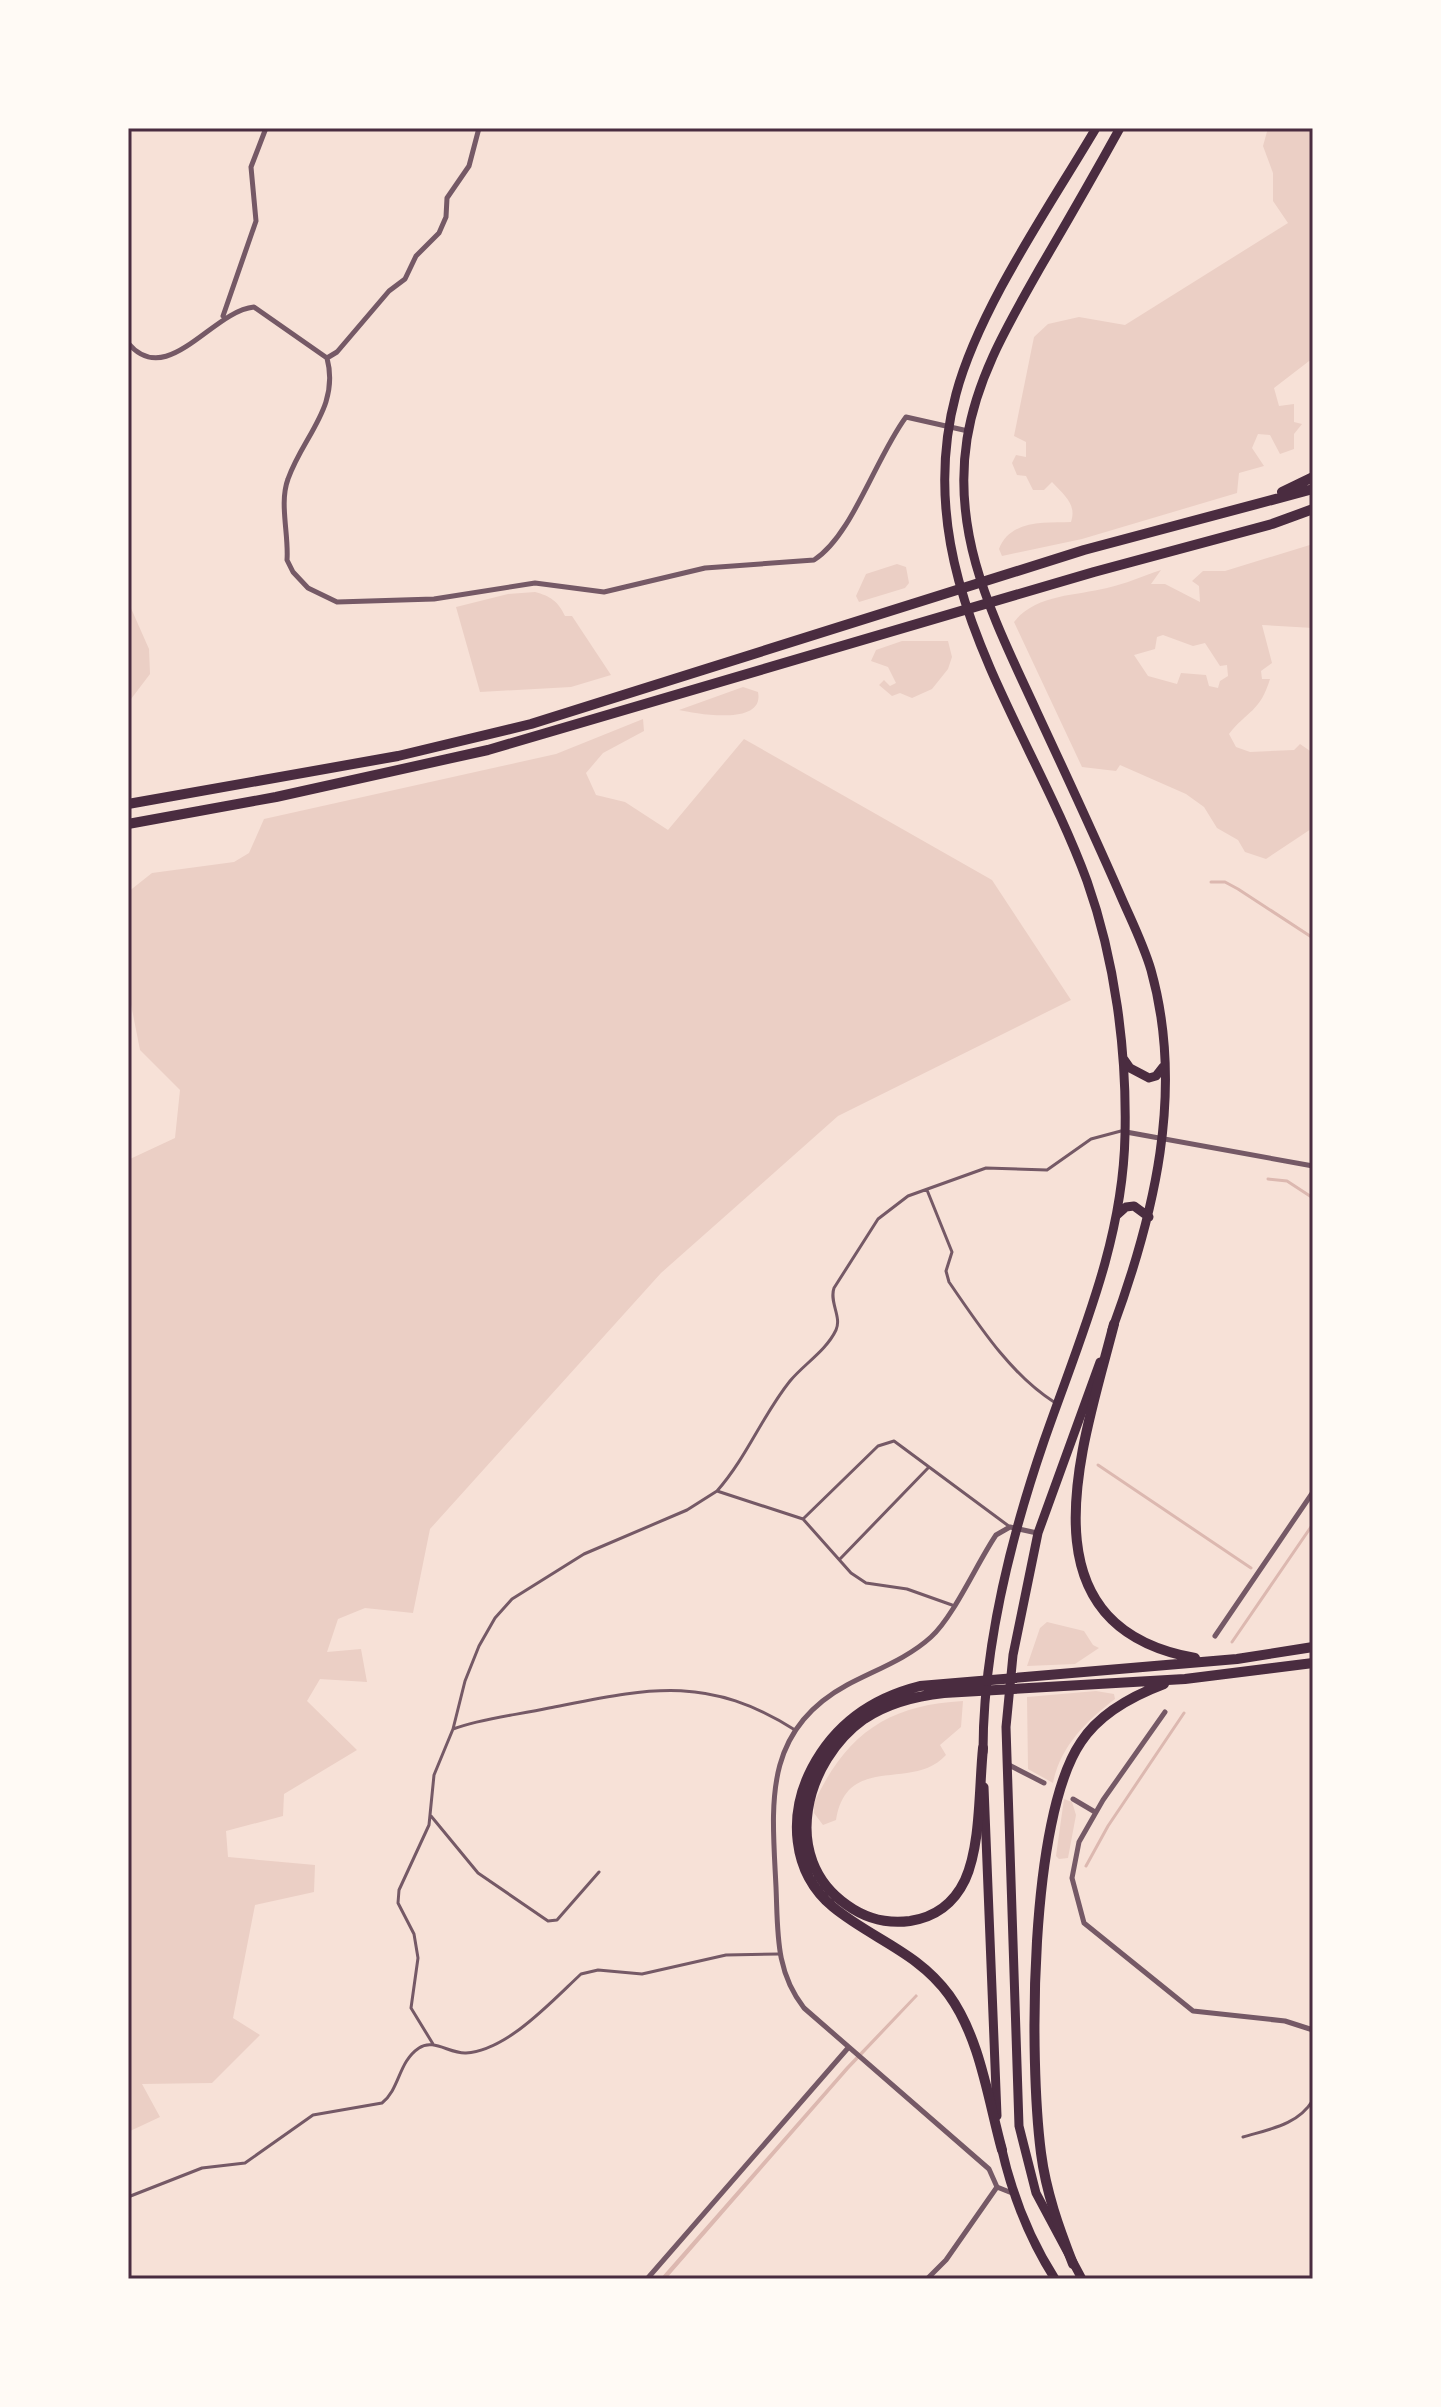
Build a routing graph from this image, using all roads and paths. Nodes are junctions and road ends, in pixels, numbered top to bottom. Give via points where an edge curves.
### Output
1 (266, 128) edge
2 (479, 128) edge
3 (1096, 128) edge
4 (1120, 128) edge
5 (223, 317) junction
6 (128, 343) edge
7 (327, 358) junction
8 (949, 427) junction
9 (968, 431) junction
10 (1313, 477) edge
11 (1313, 489) edge
12 (1263, 501) junction
13 (1313, 509) edge
14 (1313, 515) edge
15 (1272, 524) junction
16 (128, 804) edge
17 (128, 824) edge
18 (1121, 1055) junction
19 (1164, 1066) junction
20 (1125, 1131) junction
21 (1162, 1136) junction
22 (1313, 1166) edge
23 (927, 1190) junction
24 (1116, 1216) junction
25 (1149, 1217) junction
26 (1114, 1324) junction
27 (1057, 1404) junction
28 (929, 1467) junction
29 (717, 1491) junction
30 (1313, 1492) edge
31 (803, 1519) junction
32 (1014, 1527) junction
33 (1038, 1533) junction
34 (840, 1559) junction
35 (952, 1605) junction
36 (1215, 1636) dead end
37 (1313, 1647) edge
38 (1209, 1661) junction
39 (1313, 1663) edge
40 (1185, 1679) junction
41 (958, 1687) junction
42 (1165, 1712) dead end
43 (453, 1729) junction
44 (795, 1730) junction
45 (983, 1748) junction
46 (1007, 1764) junction
47 (1044, 1783) dead end
48 (1073, 1799) dead end
49 (1095, 1812) junction
50 (431, 1816) junction
51 (599, 1872) dead end
52 (779, 1954) junction
53 (1313, 2030) edge
54 (433, 2045) junction
55 (850, 2049) junction
56 (1313, 2100) edge
57 (1243, 2137) dead end
58 (1002, 2150) junction
59 (997, 2187) junction
60 (1013, 2193) junction
61 (128, 2197) edge
62 (1073, 2264) junction
63 (647, 2279) edge
64 (927, 2279) edge
65 (1055, 2279) edge
66 (1082, 2279) edge

1 - 5 street via 251,167 256,221
2 - 7 street via 469,166 447,198 439,233 416,256 405,279
3 - 8 highway via 983,324 963,371
4 - 9 highway via 1005,331 980,385
5 - 6 street via 166,358 150,357
5 - 7 street via 254,307
7 - 8 street via 331,375 325,411 288,480 287,560 308,588 337,602 434,599 535,583 604,592 705,568 814,560 840,534 886,443 906,417
8 - 9 street
8 - 18 highway via 945,523 955,574 1087,883 1112,977
9 - 19 highway via 965,525 976,571 1141,942 1155,989
10 - 12 highway
11 - 12 highway
12 - 16 highway via 1084,550 531,724 398,756
13 - 15 highway
14 - 15 highway
15 - 17 highway via 488,750
18 - 19 highway via 1130,1068 1149,1078
18 - 20 highway
19 - 21 highway
20 - 21 street
20 - 23 lane via 1091,1139 1047,1170 986,1168
20 - 24 highway
21 - 22 street
21 - 25 highway
23 - 27 lane via 952,1252 946,1271 949,1282 1010,1362
23 - 29 lane via 908,1196 878,1219 832,1294 838,1323 833,1336 790,1382 742,1461
24 - 25 highway via 1134,1206
24 - 27 highway via 1093,1309
25 - 26 highway
26 - 33 highway
26 - 38 highway via 1077,1486 1075,1542 1080,1565 1096,1603 1120,1627 1152,1647
27 - 32 highway
28 - 31 lane via 898,1442 884,1442
28 - 32 lane
28 - 34 lane
29 - 31 lane
29 - 43 lane via 687,1510 584,1554 512,1599 479,1646
30 - 36 street
31 - 34 lane
32 - 33 street
32 - 35 street via 996,1535
32 - 45 highway via 995,1621
33 - 46 highway via 1013,1655
34 - 35 lane via 866,1583 907,1589
35 - 44 street via 933,1636 845,1686
37 - 38 highway
38 - 41 highway
39 - 40 highway
40 - 41 highway
40 - 62 highway via 1127,1700 1091,1728 1065,1772 1054,1815 1037,1954 1036,2060 1041,2155
41 - 45 highway via 878,1711 844,1737 826,1760 813,1786 806,1827 814,1866 826,1886 853,1909 886,1921 923,1919 952,1902 972,1857
41 - 58 highway via 920,1686 890,1695 842,1726 809,1773 796,1837 806,1872 825,1900 911,1956 957,2008 971,2037
42 - 49 street
43 - 44 lane via 611,1696 679,1688 757,1708
43 - 50 lane via 434,1775
44 - 52 street via 774,1786
45 - 58 highway via 992,2046
46 - 47 street
46 - 62 highway via 1019,2126 1036,2193
48 - 49 street
49 - 53 street via 1079,1842 1072,1878 1079,1913 1092,1931 1193,2011 1285,2021
50 - 51 lane via 478,1873 548,1921 557,1920
50 - 54 lane via 401,1881 398,1903 414,1934 418,1958 411,2008
52 - 54 lane via 726,1955 642,1974 591,1970 537,2017 501,2039 464,2053
52 - 55 street via 793,1993
54 - 61 lane via 421,2046 406,2058 382,2103 313,2115 245,2163 202,2168
55 - 59 street via 989,2169
55 - 63 street
56 - 57 lane via 1292,2122
58 - 60 highway
59 - 60 street
59 - 64 street
60 - 65 highway
62 - 66 highway

